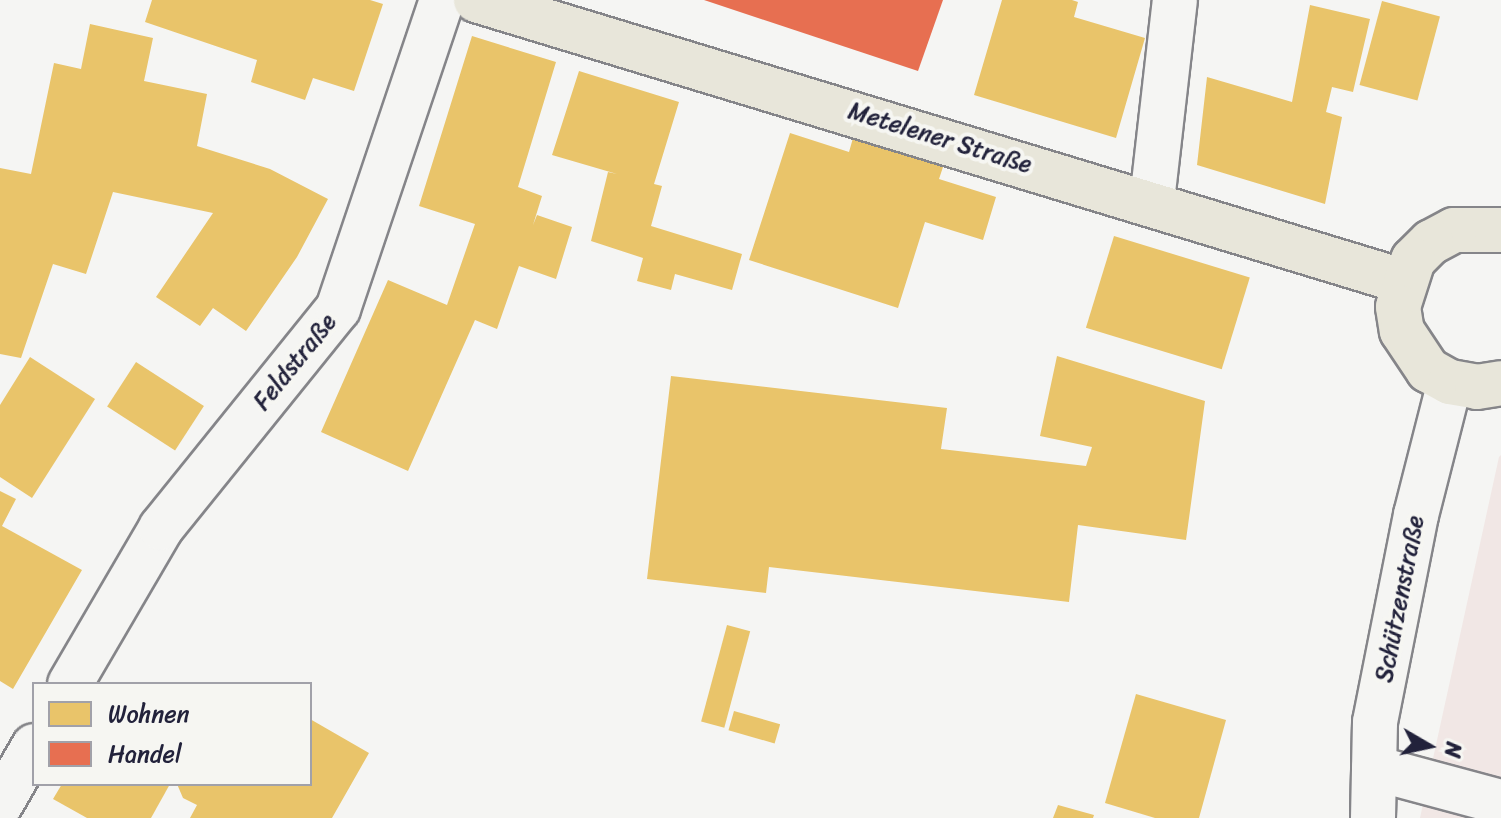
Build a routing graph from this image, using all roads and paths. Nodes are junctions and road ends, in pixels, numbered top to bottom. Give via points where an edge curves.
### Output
1 (442, 0) edge
2 (476, 0) edge
3 (1175, 0) edge
4 (1152, 201) junction
5 (1501, 230) edge
6 (1402, 281) junction
7 (1450, 382) junction
8 (1501, 383) edge
9 (71, 682) edge
10 (32, 749) edge
11 (1374, 768) junction
12 (1501, 802) edge
13 (0, 805) edge
14 (1373, 818) edge

1 - 9 street, Feldstraße via 338,309 161,528
2 - 4 main road, Metelener Straße
3 - 4 street
4 - 6 main road, Metelener Straße
5 - 6 main road via 1454,230 1431,242
6 - 7 main road via 1402,331 1428,370
7 - 8 main road via 1477,387
7 - 11 street, Schützenstraße via 1378,708
10 - 13 street
11 - 12 street
11 - 14 street, Schützenstraße

